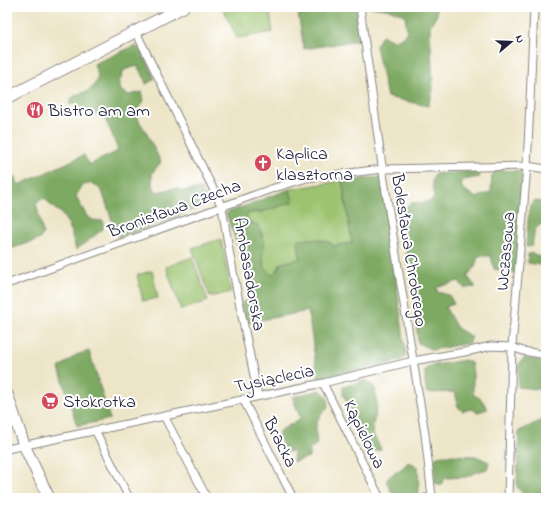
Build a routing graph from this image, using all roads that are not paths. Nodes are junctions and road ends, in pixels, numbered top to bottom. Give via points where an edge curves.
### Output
1 (183, 7) edge
2 (360, 7) edge
3 (534, 7) edge
4 (136, 32) junction
5 (7, 98) edge
6 (527, 166) junction
7 (383, 169) junction
8 (546, 169) edge
9 (222, 207) junction
10 (7, 284) edge
11 (512, 347) junction
12 (546, 355) edge
13 (413, 361) junction
14 (323, 383) junction
15 (7, 394) edge
16 (258, 396) junction
17 (243, 399) junction
18 (164, 416) junction
19 (95, 430) junction
20 (24, 445) junction
21 (7, 449) edge
22 (49, 498) edge
23 (129, 498) edge
24 (207, 498) edge
25 (293, 498) edge
26 (380, 498) edge
27 (429, 498) edge
28 (508, 498) edge

1 - 4 street
2 - 7 street, Bolesława Chrobrego
3 - 6 street, Wczasowa
4 - 5 street
4 - 9 street, Ambasadorska
6 - 7 street, Bronisława Czecha
6 - 8 street, Bronisława Czecha
6 - 11 street, Wczasowa
7 - 9 street, Bronisława Czecha via 307,178
7 - 13 street, Bolesława Chrobrego
9 - 10 street, Bronisława Czecha
9 - 16 street, Ambasadorska
11 - 12 street, Tysiąclecia
11 - 13 street, Tysiąclecia via 491,346
11 - 28 street, Wczasowa
13 - 14 street, Tysiąclecia
13 - 27 street, Bolesława Chrobrego via 425,434
14 - 16 street, Tysiąclecia
14 - 26 street, Kąpielowa
15 - 20 street
16 - 17 street, Tysiąclecia
17 - 18 street, Tysiąclecia
17 - 25 street, Bracka
18 - 19 street, Tysiąclecia
18 - 24 street
19 - 20 street, Tysiąclecia
19 - 23 street
20 - 21 street, Tysiąclecia
20 - 22 street

